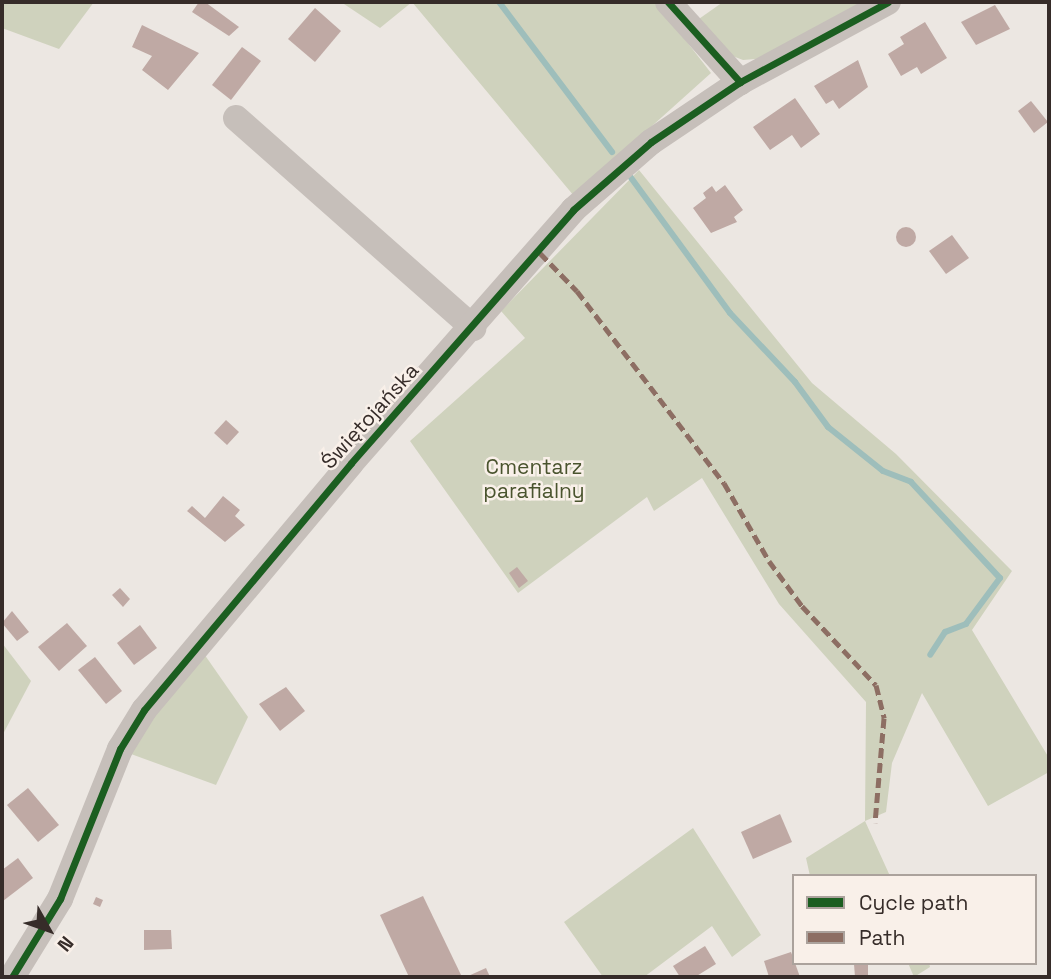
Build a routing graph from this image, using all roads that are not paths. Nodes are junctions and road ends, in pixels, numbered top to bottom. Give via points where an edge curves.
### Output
1 (668, 2) edge
2 (888, 2) edge
3 (740, 82) junction
4 (236, 118) dead end
5 (473, 328) junction
6 (23, 973) edge

1 - 3 street
2 - 3 street, Świętojańska
3 - 5 street, Świętojańska via 600,183
4 - 5 street
5 - 6 street, Świętojańska via 289,534 144,710 120,749 60,899

